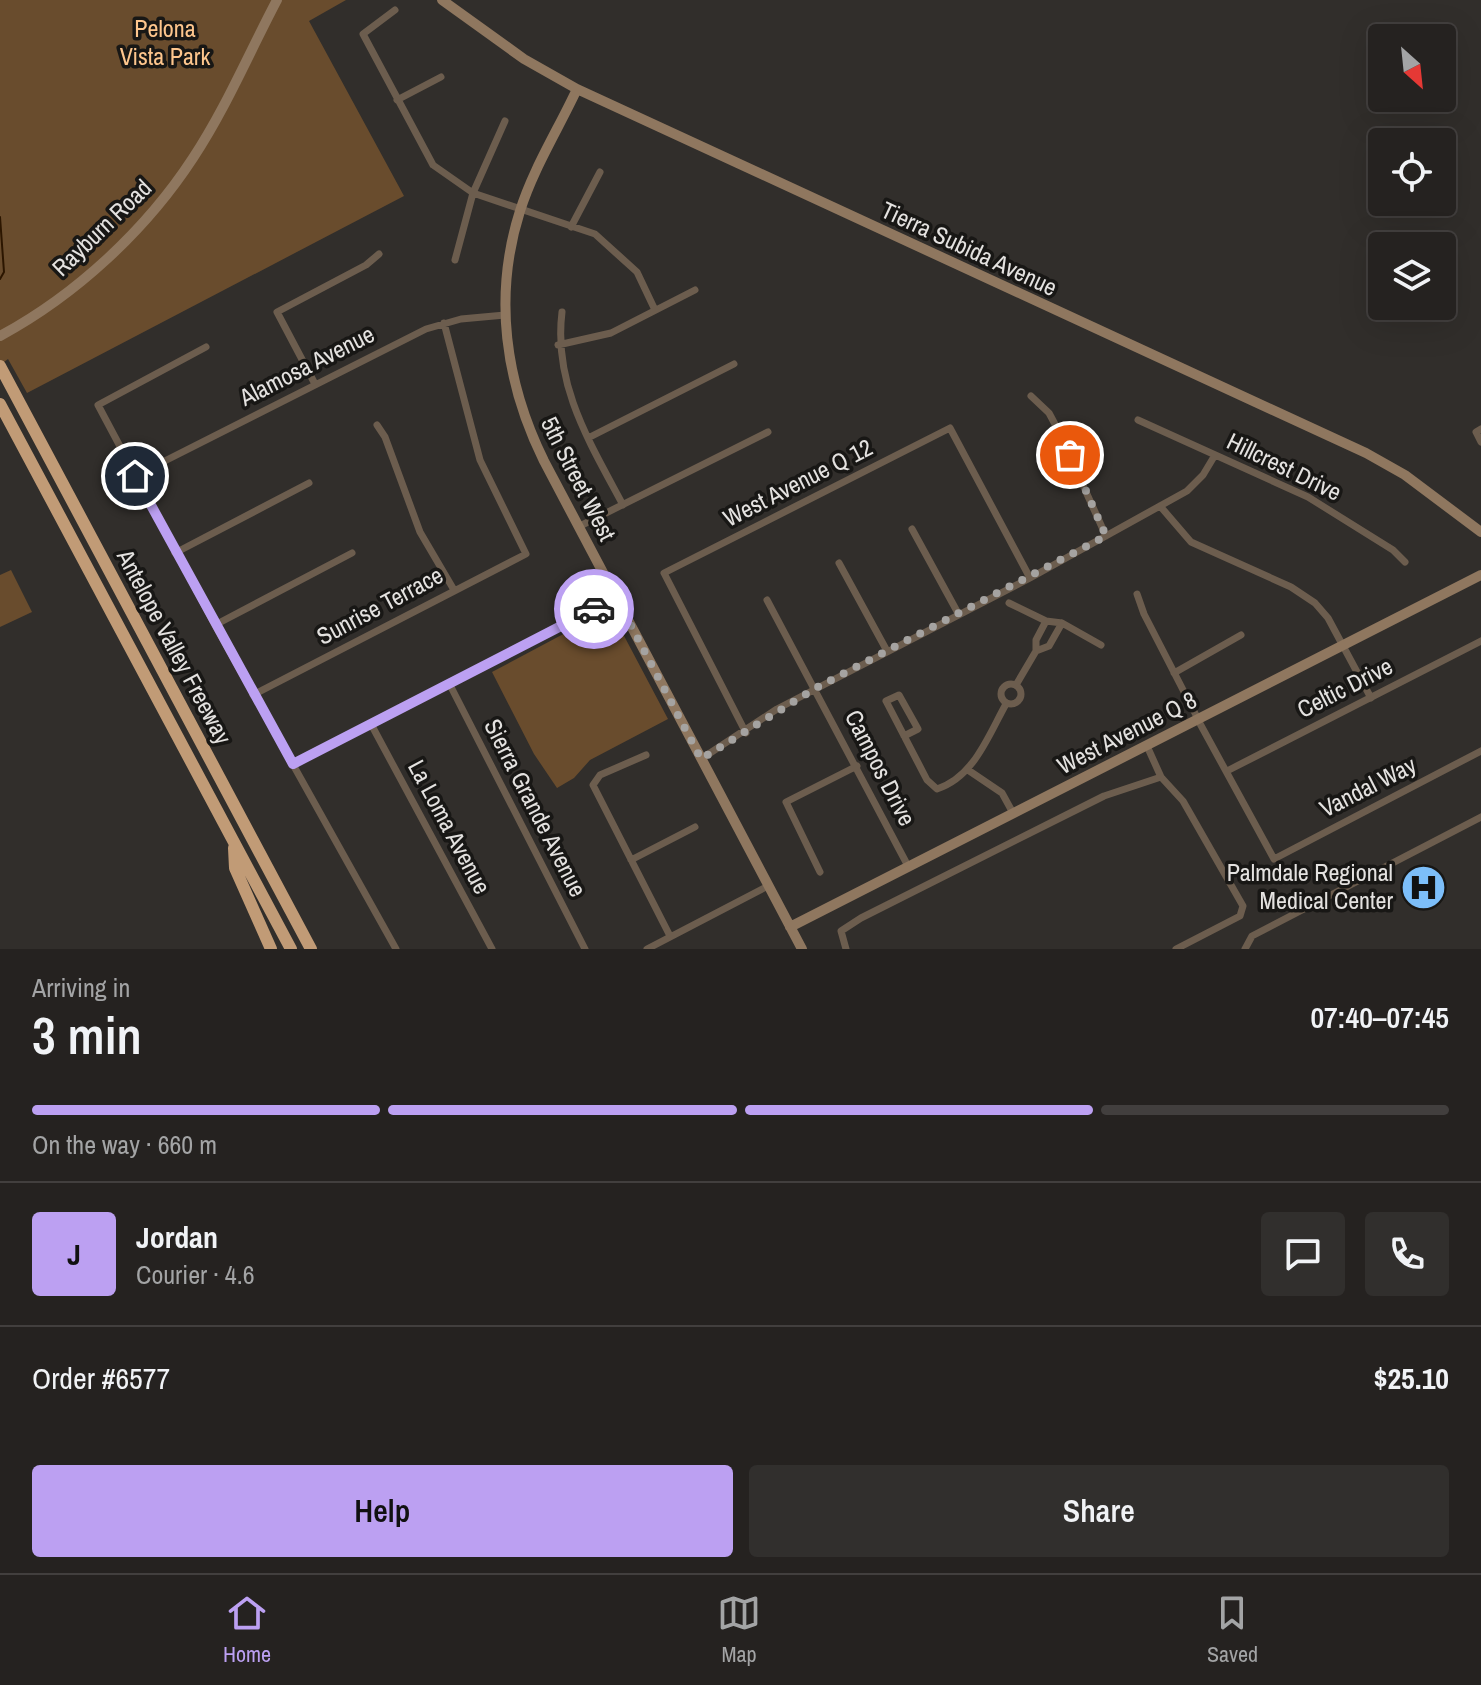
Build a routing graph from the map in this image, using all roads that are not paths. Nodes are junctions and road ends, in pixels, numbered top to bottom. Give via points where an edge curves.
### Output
1 (277, 0) edge
2 (442, 0) edge
3 (395, 10) dead end
4 (441, 77) dead end
5 (577, 89) junction
6 (397, 100) junction
7 (505, 121) dead end
8 (600, 172) dead end
9 (473, 193) junction
10 (520, 210) junction
11 (571, 227) junction
12 (379, 254) dead end
13 (455, 260) dead end
14 (695, 290) dead end
15 (655, 310) junction
16 (562, 312) dead end
17 (505, 315) junction
18 (444, 323) junction
19 (0, 336) edge
20 (558, 345) junction
21 (206, 347) dead end
22 (734, 364) dead end
23 (0, 366) edge
24 (315, 384) junction
25 (1031, 396) dead end
26 (0, 404) edge
27 (1138, 420) dead end
28 (377, 425) dead end
29 (1481, 429) edge
30 (768, 432) dead end
31 (588, 438) junction
32 (1481, 442) edge
33 (1215, 455) junction
34 (135, 476) junction
35 (309, 483) dead end
36 (623, 505) junction
37 (1160, 506) junction
38 (580, 526) junction
39 (912, 529) dead end
40 (1481, 532) edge
41 (1106, 536) junction
42 (175, 553) junction
43 (352, 553) dead end
44 (1405, 562) dead end
45 (839, 563) dead end
46 (1481, 575) edge
47 (1030, 578) junction
48 (454, 590) junction
49 (1137, 594) dead end
50 (616, 597) junction
51 (767, 600) dead end
52 (1009, 603) dead end
53 (959, 615) junction
54 (1046, 621) junction
55 (1062, 623) junction
56 (215, 625) junction
57 (1241, 635) dead end
58 (1481, 641) edge
59 (1101, 645) dead end
60 (1342, 646) junction
61 (887, 651) junction
62 (1036, 651) junction
63 (1174, 673) junction
64 (450, 685) junction
65 (1016, 685) junction
66 (816, 688) junction
67 (253, 695) junction
68 (1371, 698) junction
69 (1006, 704) junction
70 (1198, 719) junction
71 (371, 724) junction
72 (746, 733) junction
73 (904, 736) junction
74 (1147, 746) junction
75 (1481, 751) edge
76 (646, 755) dead end
77 (701, 759) junction
78 (293, 764) junction
79 (857, 766) junction
80 (968, 770) junction
81 (1227, 771) junction
82 (1161, 777) junction
83 (1013, 813) junction
84 (1481, 817) edge
85 (695, 827) dead end
86 (233, 841) junction
87 (631, 860) junction
88 (908, 866) junction
89 (820, 872) dead end
90 (768, 886) junction
91 (291, 910) junction
92 (790, 927) junction
93 (670, 936) junction
94 (271, 949) edge
95 (291, 949) edge
96 (311, 949) edge
97 (320, 949) edge
98 (396, 949) edge
99 (492, 949) edge
100 (585, 949) edge
101 (647, 949) edge
102 (802, 949) edge
103 (846, 949) edge
104 (1176, 949) edge
105 (1245, 949) edge

1 - 19 street, Rayburn Road via 212,127 170,190 94,269
2 - 5 street, Tierra Subida Avenue via 524,59
3 - 6 street via 363,34
4 - 6 street
5 - 10 street, 5th Street West
5 - 40 street, Tierra Subida Avenue via 1366,453
6 - 9 street via 433,165
7 - 9 street
8 - 11 street
9 - 10 street
9 - 13 street
10 - 11 street
10 - 17 street, 5th Street West
11 - 15 street via 595,234 618,251 637,272
12 - 24 street via 277,312
14 - 15 street
15 - 20 street via 611,333
16 - 20 street
17 - 18 street, Alamosa Avenue
17 - 38 street, 5th Street West via 521,409
18 - 24 street, Alamosa Avenue
18 - 48 street, Sunrise Terrace via 480,460 526,554
20 - 31 street via 568,391
21 - 34 street via 98,405
22 - 31 street
23 - 91 highway, Antelope Valley Freeway
24 - 34 street, Alamosa Avenue
25 - 41 street via 1049,413
26 - 86 highway, Antelope Valley Freeway
27 - 33 street, Hillcrest Drive
28 - 48 street via 420,532
29 - 32 street via 1476,432
30 - 36 street
31 - 36 street
33 - 37 street via 1187,491
33 - 44 street, Hillcrest Drive via 1308,497
34 - 42 street
35 - 42 street
36 - 38 street
37 - 41 street
37 - 60 street via 1191,542 1315,603
38 - 50 street, 5th Street West
39 - 53 street
41 - 47 street
42 - 56 street
43 - 56 street
45 - 61 street
46 - 60 street, West Avenue Q 8
47 - 53 street
47 - 72 street, West Avenue Q 12 via 950,428 664,573
48 - 67 street, Sunrise Terrace
49 - 63 street
50 - 64 street
50 - 77 street, 5th Street West
51 - 66 street, Campos Drive
52 - 54 street
53 - 61 street
54 - 55 street
54 - 62 street
55 - 59 street
55 - 62 street via 1049,646
56 - 67 street
57 - 63 street
58 - 68 street, Celtic Drive
60 - 68 street
60 - 70 street, West Avenue Q 8
61 - 66 street
62 - 65 street
63 - 70 street
64 - 71 street
64 - 100 street, Sierra Grande Avenue
65 - 69 street via 1002,690
65 - 69 street via 1021,698
66 - 72 street
66 - 79 street, Campos Drive
67 - 78 street
68 - 81 street, Celtic Drive
69 - 80 street
70 - 74 street, West Avenue Q 8
70 - 81 street
71 - 78 street
71 - 99 street, La Loma Avenue
72 - 77 street
73 - 73 street via 886,701 899,695 918,729
73 - 80 street via 937,789 952,785
74 - 82 street
74 - 83 street, West Avenue Q 8
75 - 81 street, Vandal Way via 1274,859
76 - 87 street via 600,775 593,785
77 - 90 street, 5th Street West
78 - 98 street
79 - 88 street, Campos Drive
79 - 89 street via 786,802
80 - 83 street via 1002,793
82 - 103 street via 1104,796 861,918 841,931
82 - 104 street via 1183,801 1243,906 1240,916
83 - 88 street, West Avenue Q 8
84 - 105 street via 1252,936
85 - 87 street
86 - 94 highway via 235,868
86 - 95 highway, Antelope Valley Freeway
87 - 93 street
88 - 92 street, West Avenue Q 8
90 - 92 street, 5th Street West
90 - 93 street
91 - 96 highway, Antelope Valley Freeway
91 - 97 highway
92 - 102 street, 5th Street West
93 - 101 street

